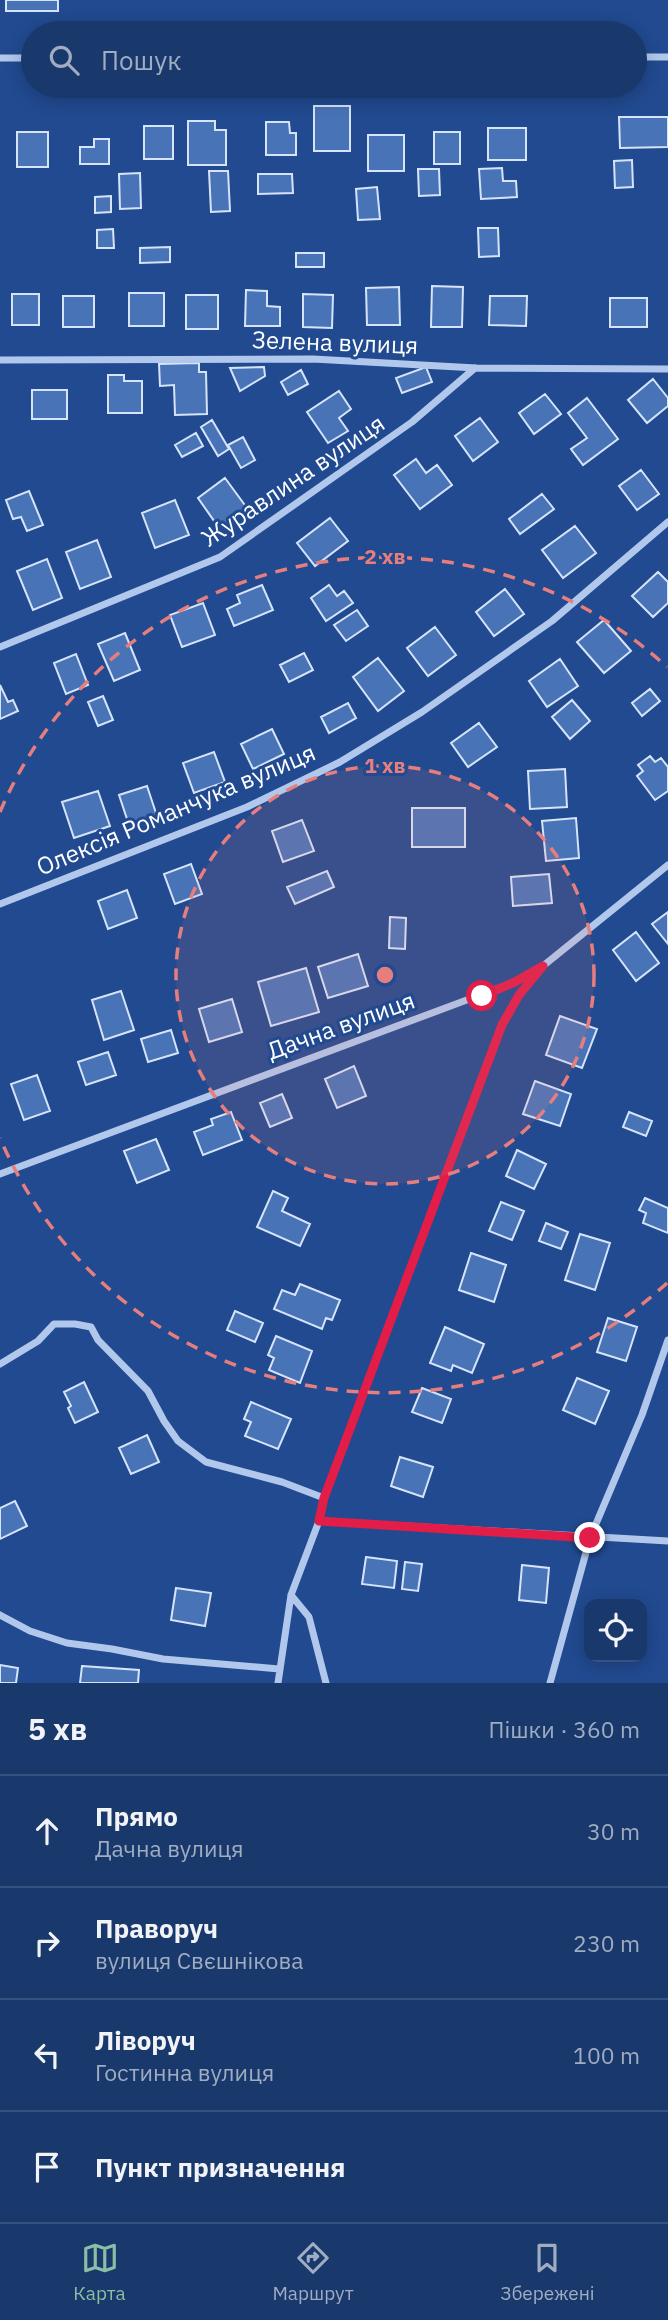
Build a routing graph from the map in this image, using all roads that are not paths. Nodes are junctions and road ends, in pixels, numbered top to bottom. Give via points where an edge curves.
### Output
1 (647, 57) edge
2 (668, 57) edge
3 (0, 58) edge
4 (21, 58) edge
5 (0, 360) edge
6 (476, 368) junction
7 (668, 369) edge
8 (668, 522) edge
9 (0, 647) edge
10 (668, 865) edge
11 (0, 904) edge
12 (543, 966) junction
13 (0, 1174) edge
14 (668, 1340) edge
15 (0, 1364) edge
16 (324, 1498) junction
17 (319, 1521) junction
18 (590, 1538) junction
19 (668, 1541) edge
20 (291, 1595) junction
21 (0, 1615) edge
22 (279, 1669) junction
23 (278, 1683) edge
24 (326, 1683) edge
25 (550, 1683) edge

1 - 2 street
3 - 4 street
5 - 6 street, Зелена вулиця via 313,359
6 - 7 street, Зелена вулиця
6 - 9 street, Журавлина вулиця via 412,422 220,557
8 - 11 street, Олексія Романчука вулиця via 552,621 422,712 340,762 247,807
10 - 12 street, Дачна вулиця
12 - 13 street, Дачна вулиця via 482,996
12 - 16 street via 502,1025
14 - 18 street
15 - 16 street via 38,1341 54,1324 91,1327 148,1391 178,1441 206,1462
16 - 17 street
17 - 18 street
17 - 20 street
18 - 19 street
18 - 25 street
20 - 22 street
20 - 24 street via 309,1617
21 - 22 street via 67,1643 163,1659
22 - 23 street

